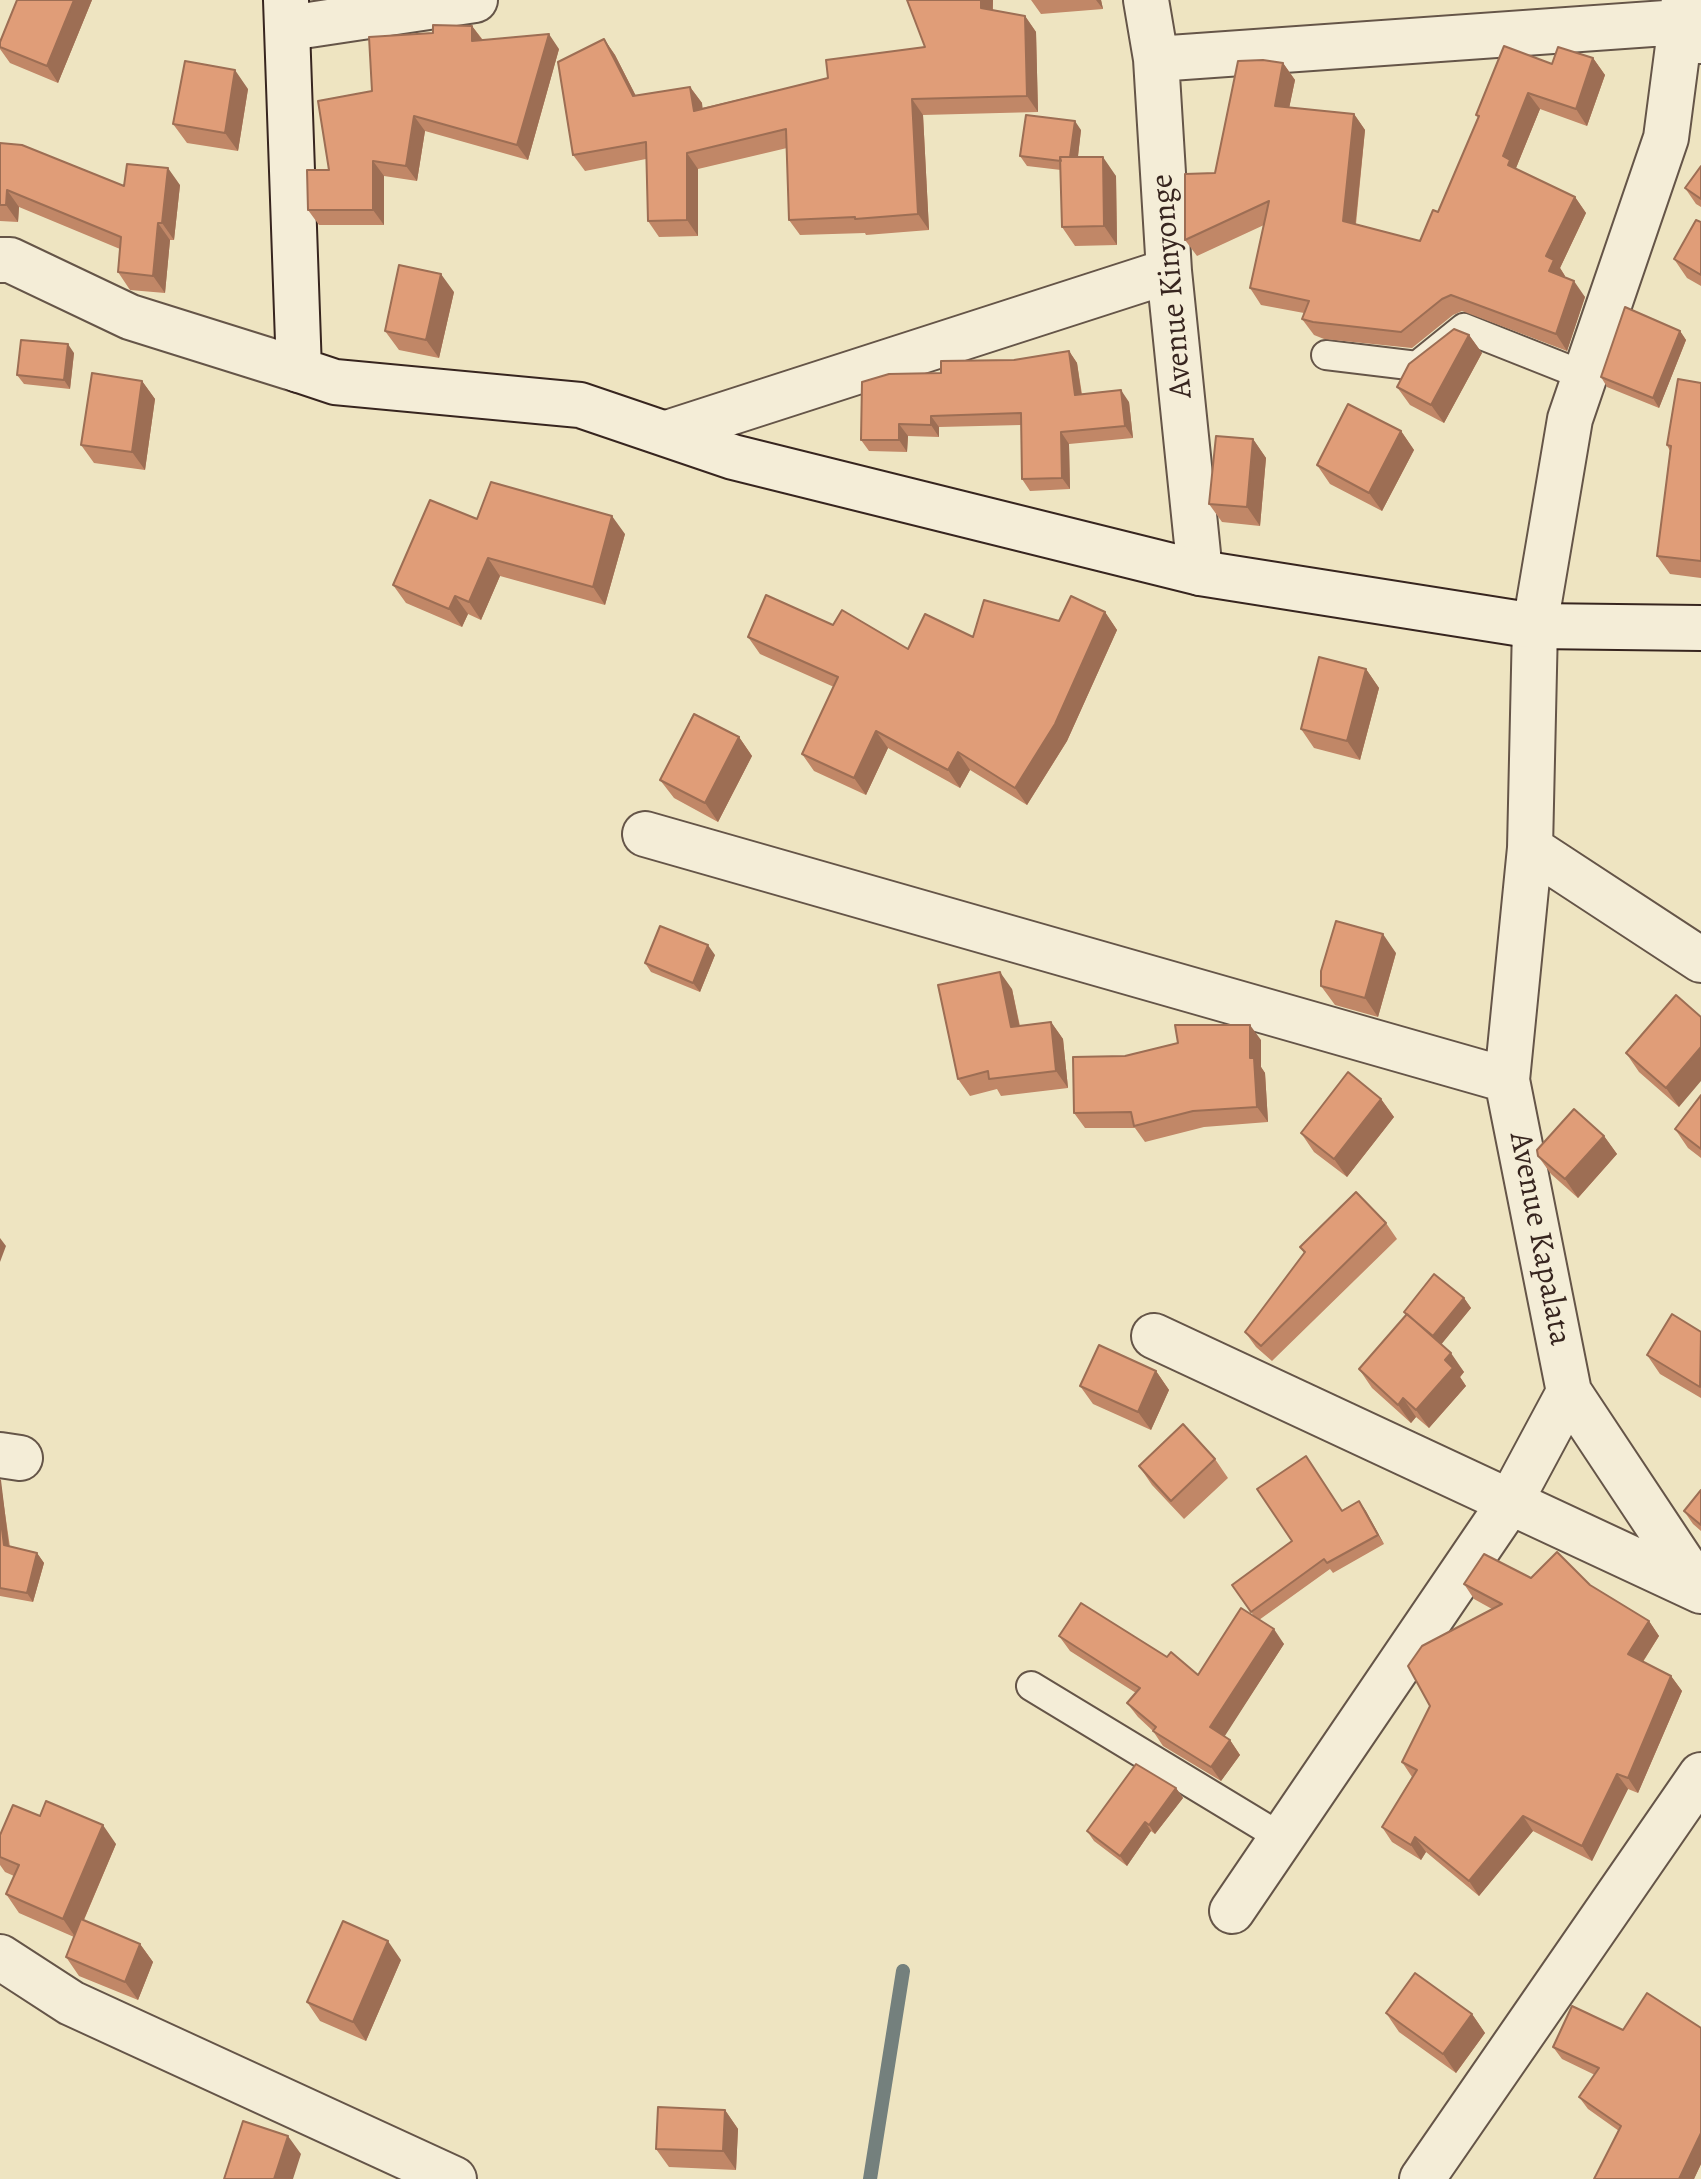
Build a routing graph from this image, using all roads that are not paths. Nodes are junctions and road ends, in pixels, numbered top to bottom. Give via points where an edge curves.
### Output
1 (475, 0) edge
2 (1146, 0) edge
3 (288, 14) edge
4 (1688, 21) edge
5 (1156, 59) junction
6 (0, 260) edge
7 (1169, 271) junction
8 (1326, 355) dead end
9 (299, 370) junction
10 (1585, 376) junction
11 (667, 433) junction
12 (1200, 573) junction
13 (1535, 626) junction
14 (1701, 628) edge
15 (645, 834) dead end
16 (1530, 848) junction
17 (1701, 960) edge
18 (1507, 1080) junction
19 (1154, 1336) dead end
20 (1569, 1392) junction
21 (1510, 1502) junction
22 (1701, 1591) edge
23 (1031, 1686) dead end
24 (1701, 1775) edge
25 (1282, 1838) junction
26 (1232, 1911) dead end
27 (0, 1957) edge
28 (454, 2179) edge
29 (1422, 2179) edge

1 - 3 street
2 - 5 street, Avenue Kinyonge
3 - 9 street
4 - 5 street
4 - 10 street, Avenue Kapalata via 1666,138
5 - 7 street, Avenue Kinyonge
6 - 9 street via 10,260 130,317
7 - 11 street
7 - 12 street, Avenue Kinyonge
8 - 10 lane via 1417,366 1464,328
9 - 11 street via 335,382 580,405
10 - 13 street, Avenue Kapalata via 1570,419
11 - 12 street via 733,457
12 - 13 street
13 - 14 street
13 - 16 street, Avenue Kapalata
15 - 18 street
16 - 17 street
16 - 18 street, Avenue Kapalata
18 - 20 street, Avenue Kapalata
19 - 21 street
20 - 21 street
20 - 22 street, Avenue Kapalata
21 - 22 street
21 - 25 street
23 - 25 lane
24 - 29 street
25 - 26 street
27 - 28 street via 71,2003

